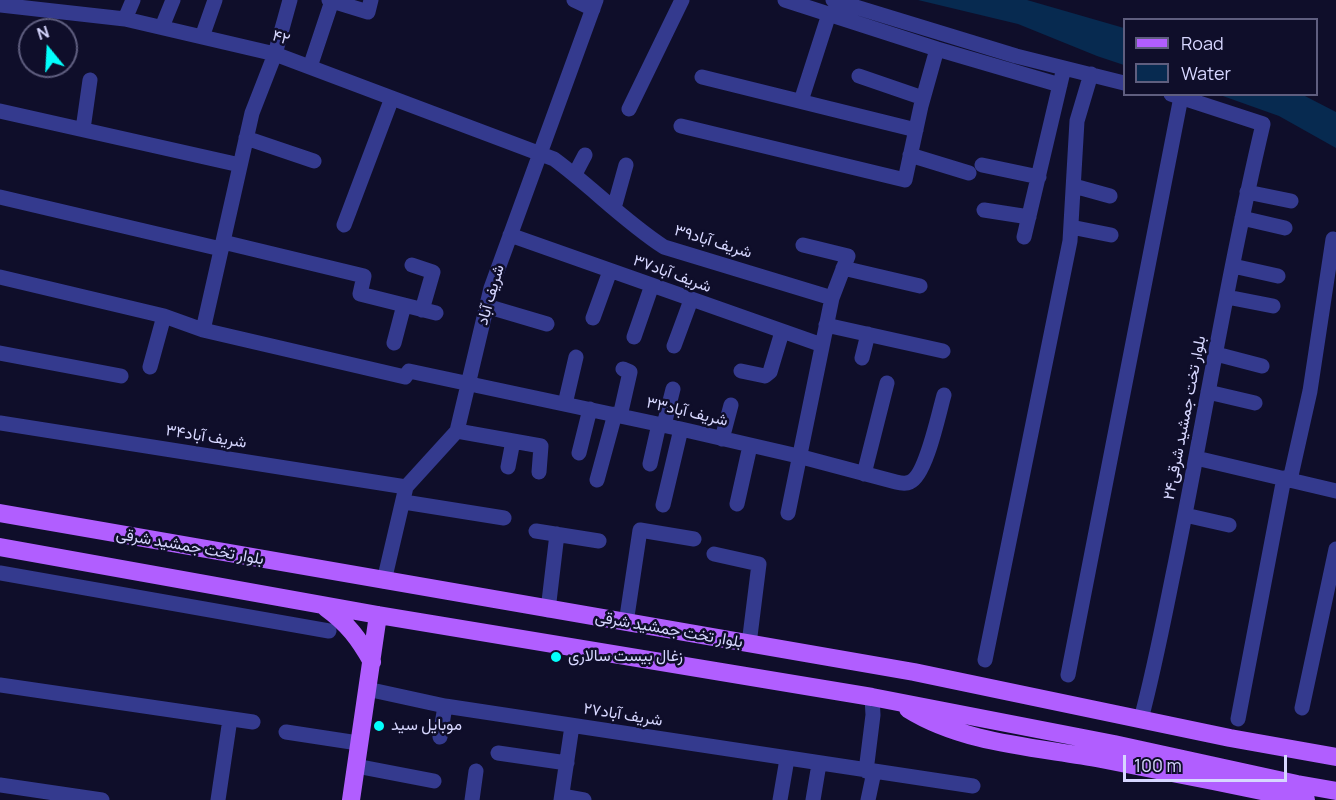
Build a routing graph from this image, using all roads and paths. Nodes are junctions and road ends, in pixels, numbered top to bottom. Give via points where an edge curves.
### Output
1 (133, 0) edge
2 (173, 0) edge
3 (215, 0) edge
4 (290, 0) edge
5 (331, 0) edge
6 (371, 0) edge
7 (574, 0) edge
8 (682, 0) edge
9 (785, 0) edge
10 (0, 5) edge
11 (594, 5) edge
12 (831, 7) edge
13 (125, 19) junction
14 (162, 27) junction
15 (202, 37) junction
16 (937, 49) junction
17 (275, 54) junction
18 (310, 67) junction
19 (1064, 68) junction
20 (1091, 74) junction
21 (859, 76) dead end
22 (702, 77) dead end
23 (90, 80) dead end
24 (1123, 82) edge
25 (1060, 85) junction
26 (1176, 96) edge
27 (392, 98) junction
28 (923, 98) junction
29 (801, 101) junction
30 (629, 109) dead end
31 (0, 111) edge
32 (681, 126) dead end
33 (82, 129) junction
34 (916, 130) junction
35 (246, 138) junction
36 (539, 153) junction
37 (585, 155) dead end
38 (910, 155) junction
39 (314, 161) dead end
40 (240, 165) junction
41 (626, 165) dead end
42 (575, 174) junction
43 (1039, 177) junction
44 (1074, 186) junction
45 (1247, 192) junction
46 (1110, 196) dead end
47 (0, 197) edge
48 (1291, 201) dead end
49 (614, 208) junction
50 (984, 210) dead end
51 (1029, 217) junction
52 (1242, 218) junction
53 (344, 225) dead end
54 (1071, 227) junction
55 (1285, 228) dead end
56 (510, 235) junction
57 (1112, 235) dead end
58 (1024, 237) dead end
59 (1336, 240) edge
60 (804, 245) dead end
61 (222, 246) junction
62 (846, 262) junction
63 (412, 265) dead end
64 (1233, 266) junction
65 (610, 271) junction
66 (1278, 276) dead end
67 (0, 277) edge
68 (652, 285) junction
69 (920, 286) dead end
70 (1227, 297) junction
71 (832, 298) junction
72 (691, 300) junction
73 (404, 306) junction
74 (486, 306) junction
75 (1273, 306) dead end
76 (164, 316) junction
77 (593, 318) dead end
78 (547, 324) dead end
79 (826, 325) junction
80 (204, 330) junction
81 (782, 332) junction
82 (868, 334) junction
83 (634, 337) dead end
84 (394, 343) dead end
85 (822, 345) junction
86 (674, 346) dead end
87 (943, 351) dead end
88 (0, 353) edge
89 (1216, 354) junction
90 (576, 357) dead end
91 (862, 358) dead end
92 (1262, 366) dead end
93 (150, 367) dead end
94 (623, 369) dead end
95 (741, 371) dead end
96 (121, 376) dead end
97 (887, 382) dead end
98 (468, 384) junction
99 (673, 389) dead end
100 (1208, 392) junction
101 (944, 395) dead end
102 (1256, 403) dead end
103 (565, 404) junction
104 (731, 405) dead end
105 (590, 409) junction
106 (617, 415) junction
107 (0, 423) edge
108 (662, 424) junction
109 (681, 429) junction
110 (457, 430) junction
111 (722, 439) junction
112 (513, 441) junction
113 (750, 446) junction
114 (579, 453) dead end
115 (798, 456) junction
116 (1196, 458) junction
117 (650, 464) dead end
118 (508, 467) dead end
119 (539, 472) dead end
120 (864, 474) junction
121 (1287, 479) junction
122 (597, 480) dead end
123 (1336, 490) edge
124 (405, 494) junction
125 (737, 504) dead end
126 (663, 506) dead end
127 (0, 513) edge
128 (788, 513) dead end
129 (1185, 515) junction
130 (504, 518) dead end
131 (1229, 525) dead end
132 (536, 531) dead end
133 (557, 534) junction
134 (694, 539) dead end
135 (147, 540) junction
136 (599, 541) dead end
137 (0, 547) edge
138 (1336, 549) edge
139 (714, 554) dead end
140 (139, 572) junction
141 (0, 573) edge
142 (384, 581) junction
143 (320, 604) junction
144 (548, 610) junction
145 (378, 615) junction
146 (631, 624) junction
147 (329, 631) dead end
148 (749, 644) junction
149 (631, 657) junction
150 (985, 660) dead end
151 (372, 662) junction
152 (1068, 675) dead end
153 (0, 685) edge
154 (368, 689) junction
155 (872, 697) junction
156 (897, 702) junction
157 (445, 706) junction
158 (1302, 708) dead end
159 (230, 719) junction
160 (1141, 719) junction
161 (1238, 719) dead end
162 (253, 722) dead end
163 (572, 726) junction
164 (286, 732) dead end
165 (440, 736) dead end
166 (358, 743) junction
167 (1336, 745) edge
168 (1297, 750) junction
169 (498, 753) dead end
170 (1336, 757) edge
171 (787, 759) junction
172 (567, 763) junction
173 (819, 764) junction
174 (356, 766) junction
175 (476, 771) dead end
176 (870, 772) junction
177 (434, 781) dead end
178 (0, 785) edge
179 (973, 786) dead end
180 (1336, 790) edge
181 (561, 798) edge
182 (872, 799) edge
183 (102, 800) edge
184 (218, 800) edge
185 (351, 800) edge
186 (472, 800) edge
187 (584, 800) edge
188 (780, 800) edge
189 (813, 800) edge
190 (1306, 800) edge

1 - 13 street
2 - 14 street
3 - 15 street
4 - 17 street
5 - 6 street via 368,12
5 - 18 street
7 - 11 street
8 - 30 street
9 - 12 street
10 - 13 street, ۴۲
11 - 36 street, شریف آباد
12 - 16 street
12 - 19 street
12 - 29 street
13 - 14 street, ۴۲
14 - 15 street, ۴۲
15 - 17 street, ۴۲
16 - 25 street
16 - 28 street
17 - 18 street, ۴۲
17 - 35 street
18 - 27 street, ۴۲
19 - 20 street
19 - 25 street
20 - 24 street
20 - 44 street via 1077,121
21 - 28 street
22 - 29 street
23 - 33 street
25 - 43 street
26 - 45 street, بلوار تخت جمشید شرقی۲۴ via 1263,124
26 - 152 street
27 - 36 street, ۴۲
27 - 53 street
28 - 34 street
29 - 34 street
31 - 33 street
32 - 38 street via 905,180
33 - 40 street
34 - 38 street
35 - 39 street
35 - 40 street
36 - 42 street, شریف آباد۳۹
36 - 56 street, شریف آباد
37 - 42 street
38 - 43 street
40 - 61 street
41 - 49 street
42 - 49 street, شریف آباد۳۹
43 - 51 street
44 - 46 street
44 - 54 street
45 - 48 street
45 - 52 street, بلوار تخت جمشید شرقی۲۴
47 - 61 street
49 - 71 street, شریف آباد۳۹ via 664,247
50 - 51 street
51 - 58 street
52 - 55 street
52 - 64 street, بلوار تخت جمشید شرقی۲۴
54 - 57 street
54 - 150 street
56 - 65 street, شریف آباد۳۷
56 - 74 street, شریف آباد
59 - 121 street via 1333,239 1310,391
60 - 62 street
61 - 73 street via 364,276 360,294
61 - 80 street
62 - 69 street
62 - 71 street
63 - 73 street via 433,272 429,312
64 - 66 street
64 - 70 street, بلوار تخت جمشید شرقی۲۴
65 - 68 street, شریف آباد۳۷
65 - 77 street
67 - 76 street
68 - 72 street, شریف آباد۳۷
68 - 83 street
70 - 75 street
70 - 89 street, بلوار تخت جمشید شرقی۲۴
71 - 79 street
72 - 81 street, شریف آباد۳۷
72 - 86 street
73 - 84 street
74 - 78 street
74 - 98 street, شریف آباد
76 - 80 street
76 - 93 street
79 - 82 street
79 - 85 street
80 - 98 street, شریف آباد۳۳ via 405,377 409,370
81 - 85 street, شریف آباد۳۷
81 - 95 street via 770,372 765,376
82 - 87 street
82 - 91 street
85 - 115 street
88 - 96 street
89 - 92 street
89 - 100 street, بلوار تخت جمشید شرقی۲۴
90 - 103 street
94 - 106 street via 630,372
97 - 120 street
98 - 103 street, شریف آباد۳۳
98 - 110 street, شریف آباد
99 - 108 street
100 - 102 street
100 - 116 street, بلوار تخت جمشید شرقی۲۴
101 - 120 street, شریف آباد۳۳ via 916,478 908,483
103 - 105 street, شریف آباد۳۳
104 - 111 street
105 - 106 street, شریف آباد۳۳
105 - 114 street
106 - 108 street, شریف آباد۳۳
106 - 122 street
107 - 124 street, شریف آباد۳۴
108 - 109 street, شریف آباد۳۳
108 - 117 street
109 - 111 street, شریف آباد۳۳
109 - 126 street
110 - 112 street
110 - 124 street, شریف آباد
111 - 113 street, شریف آباد۳۳
112 - 118 street
112 - 119 street via 541,446
113 - 115 street, شریف آباد۳۳
113 - 125 street
115 - 120 street, شریف آباد۳۳
115 - 128 street
116 - 121 street
116 - 129 street, بلوار تخت جمشید شرقی۲۴
121 - 123 street
121 - 161 street
124 - 130 street, شریف آباد۳۴
124 - 142 street, شریف آباد
127 - 135 main road, بلوار تخت جمشید شرقی
129 - 131 street
129 - 160 street, بلوار تخت جمشید شرقی۲۴
132 - 133 street
133 - 136 street
133 - 144 street
134 - 146 street via 640,530
135 - 140 main road
135 - 142 main road, بلوار تخت جمشید شرقی
137 - 140 main road, بلوار تخت جمشید شرقی
138 - 158 street
139 - 148 street via 759,564
140 - 143 main road, بلوار تخت جمشید شرقی
141 - 147 street
142 - 144 main road, بلوار تخت جمشید شرقی
143 - 145 main road, بلوار تخت جمشید شرقی
143 - 151 main road via 344,621
144 - 146 main road, بلوار تخت جمشید شرقی
145 - 149 main road, بلوار تخت جمشید شرقی
145 - 151 main road
146 - 148 main road, بلوار تخت جمشید شرقی
146 - 149 main road
148 - 160 main road, بلوار تخت جمشید شرقی via 914,672
149 - 155 main road, بلوار تخت جمشید شرقی
151 - 154 main road
153 - 159 street
154 - 157 street, شریف آباد۲۷
154 - 166 main road
155 - 156 main road, بلوار تخت جمشید شرقی
155 - 176 street
156 - 180 main road, بلوار تخت جمشید شرقی
156 - 190 main road via 963,735
157 - 163 street, شریف آباد۲۷
157 - 165 street
159 - 162 street
159 - 184 street
160 - 168 main road, بلوار تخت جمشید شرقی
163 - 171 street, شریف آباد۲۷
163 - 172 street
164 - 166 street
166 - 174 main road
167 - 168 main road
168 - 170 main road, بلوار تخت جمشید شرقی
169 - 172 street
171 - 173 street, شریف آباد۲۷
171 - 188 street
172 - 181 street
173 - 176 street, شریف آباد۲۷
173 - 189 street
174 - 177 street
174 - 185 main road
175 - 186 street
176 - 179 street, شریف آباد۲۷
176 - 182 street
178 - 183 street
181 - 187 street

